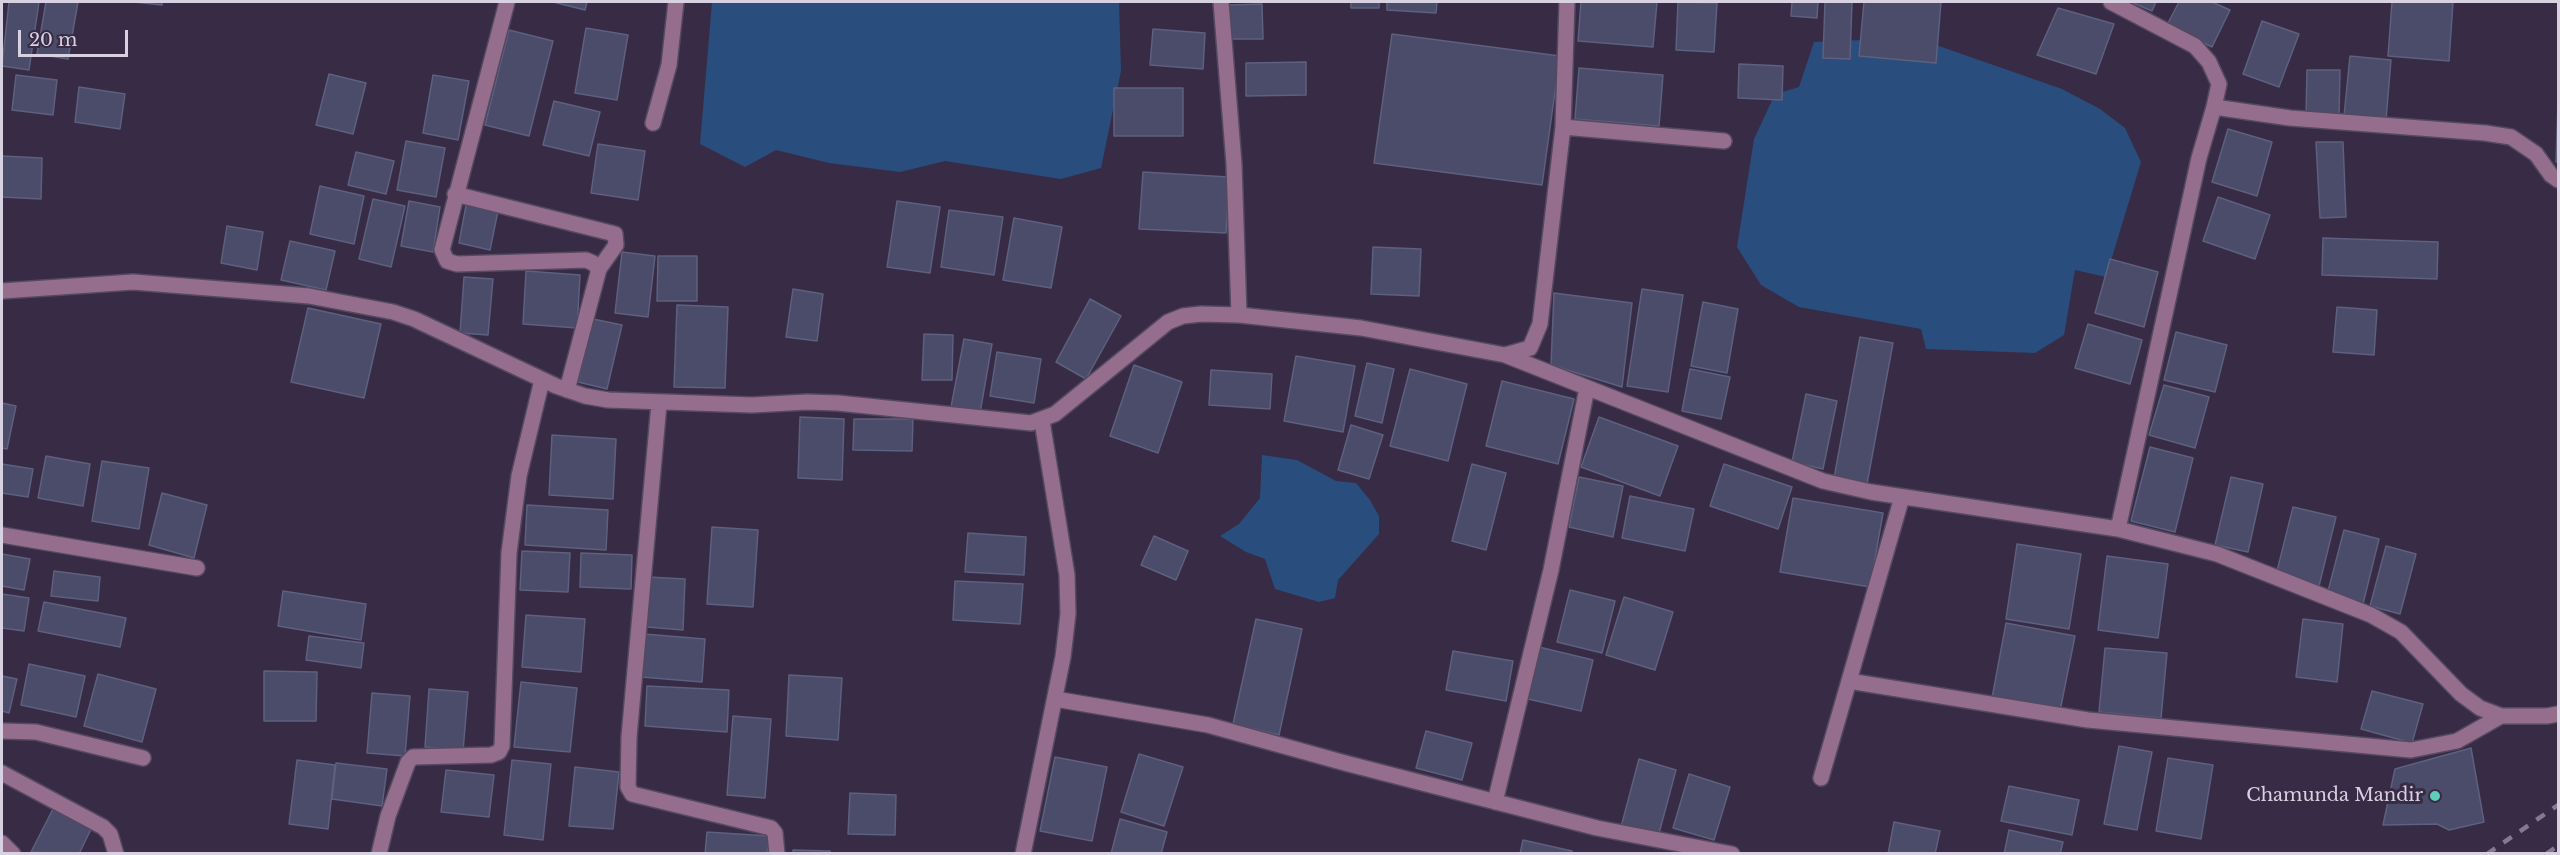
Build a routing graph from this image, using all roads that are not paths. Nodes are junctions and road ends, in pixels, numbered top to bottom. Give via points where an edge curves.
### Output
1 (507, 2) edge
2 (676, 2) edge
3 (1221, 2) edge
4 (1567, 2) edge
5 (2111, 2) edge
6 (2214, 108) junction
7 (653, 123) dead end
8 (1563, 127) junction
9 (1724, 141) dead end
10 (2559, 180) edge
11 (455, 194) junction
12 (599, 269) junction
13 (2, 291) edge
14 (1239, 315) junction
15 (1505, 355) junction
16 (542, 380) junction
17 (1587, 388) junction
18 (567, 390) junction
19 (658, 404) junction
20 (1042, 421) junction
21 (1902, 497) junction
22 (2118, 529) junction
23 (2, 535) edge
24 (196, 568) dead end
25 (1849, 681) junction
26 (1055, 699) junction
27 (2559, 714) edge
28 (2501, 716) junction
29 (2, 731) edge
30 (143, 758) dead end
31 (2, 773) edge
32 (1821, 778) dead end
33 (1495, 802) junction
34 (2, 843) edge
35 (13, 854) edge
36 (117, 854) edge
37 (379, 854) edge
38 (777, 854) edge
39 (1023, 854) edge
40 (1732, 854) edge

1 - 11 street
2 - 7 street via 669,65
3 - 14 street via 1234,164
4 - 8 street
5 - 6 street via 2195,46 2209,62 2219,84
6 - 10 street via 2511,137 2536,154
6 - 22 street via 2199,158
8 - 9 street
8 - 15 street via 1540,324 1530,348
11 - 12 street via 615,234 616,245
11 - 12 street via 442,250 447,261 457,264 586,260
12 - 18 street
13 - 16 street via 133,282 309,296 414,319
14 - 15 street via 1361,328
14 - 20 street via 1200,314 1168,322
15 - 17 street
16 - 18 street
16 - 37 street via 519,476 509,553 502,747 491,755 413,757 387,816
17 - 21 street via 1823,481
17 - 33 street via 1551,570
18 - 19 street via 608,400
19 - 20 street via 838,403 1017,422
19 - 38 street via 628,787 632,794 771,828
20 - 26 street via 1067,575 1068,614
21 - 22 street
21 - 25 street
22 - 28 street via 2217,554 2371,615 2401,632 2480,708
23 - 24 street
25 - 28 street via 2088,720 2410,750 2457,741
25 - 32 street
26 - 33 street via 1208,724
26 - 39 street
27 - 28 street
29 - 30 street via 36,732
31 - 36 street via 103,827
33 - 40 street via 1597,828
34 - 35 street

